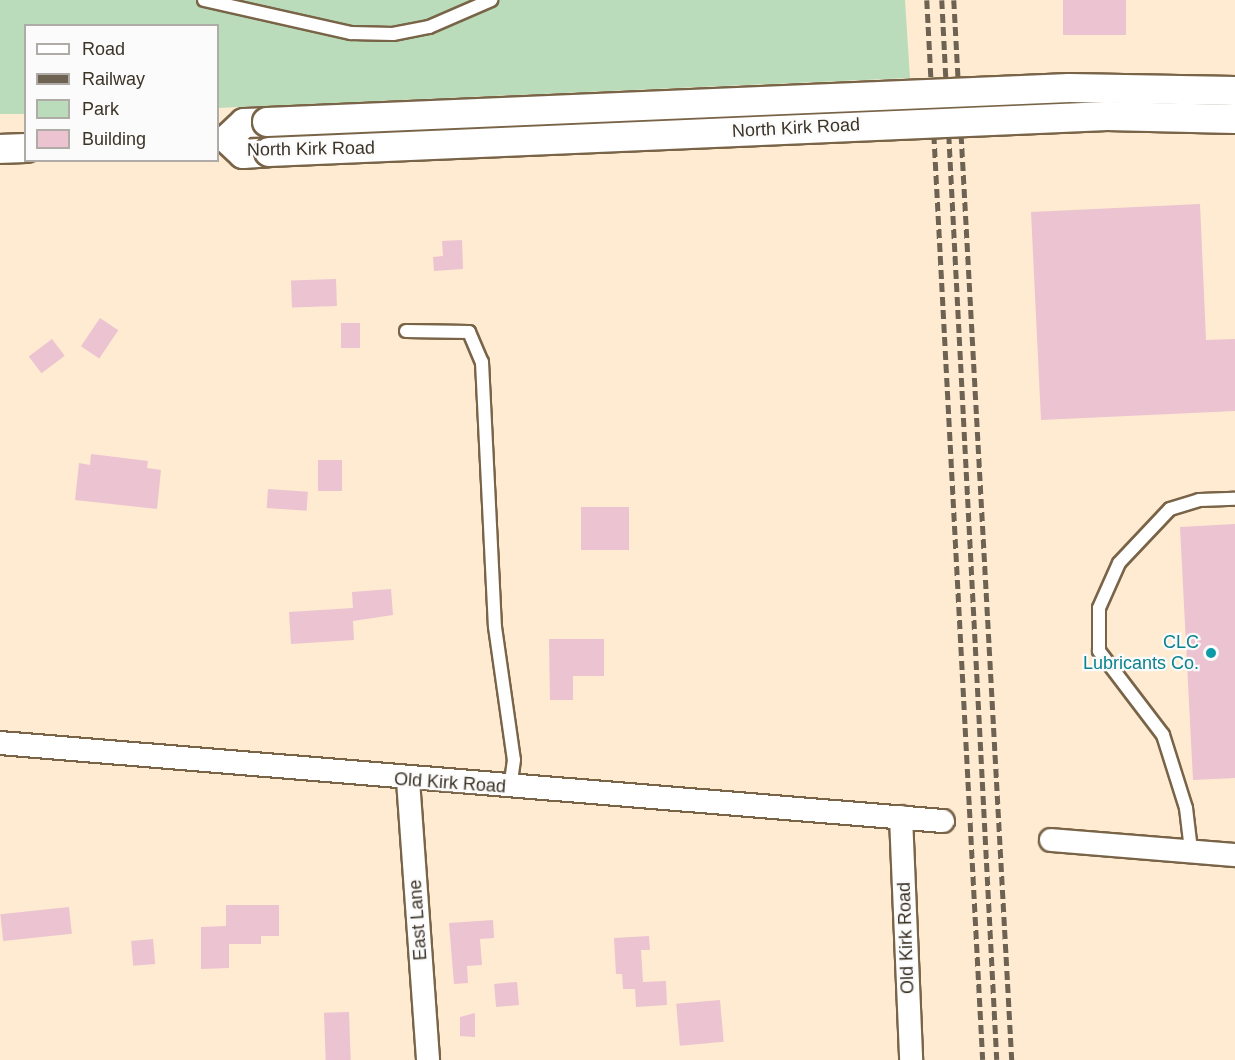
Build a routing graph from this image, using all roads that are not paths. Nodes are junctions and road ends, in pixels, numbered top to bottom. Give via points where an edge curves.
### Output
1 (204, 0) edge
2 (491, 0) edge
3 (1235, 91) edge
4 (1235, 119) edge
5 (222, 139) edge
6 (24, 148) edge
7 (0, 149) edge
8 (406, 331) dead end
9 (1235, 499) edge
10 (0, 743) edge
11 (408, 780) junction
12 (510, 788) junction
13 (901, 817) junction
14 (943, 821) dead end
15 (1051, 840) dead end
16 (1191, 850) junction
17 (1235, 855) edge
18 (428, 1060) edge
19 (911, 1060) edge

1 - 2 lane via 351,33 393,34 429,27
3 - 5 street, North Kirk Road, bridge via 1069,88 244,123
4 - 5 street, North Kirk Road, bridge via 1107,116 243,154
6 - 7 street
8 - 12 lane via 469,332 482,362 495,627 514,760
9 - 16 lane via 1199,500 1170,509 1119,563 1099,608 1099,651 1163,735 1186,808
10 - 11 street, Old Kirk Road
11 - 12 street, Old Kirk Road
11 - 18 street, East Lane
12 - 13 street, Old Kirk Road
13 - 14 street, Old Kirk Road
13 - 19 street, Old Kirk Road
15 - 16 street
16 - 17 street

